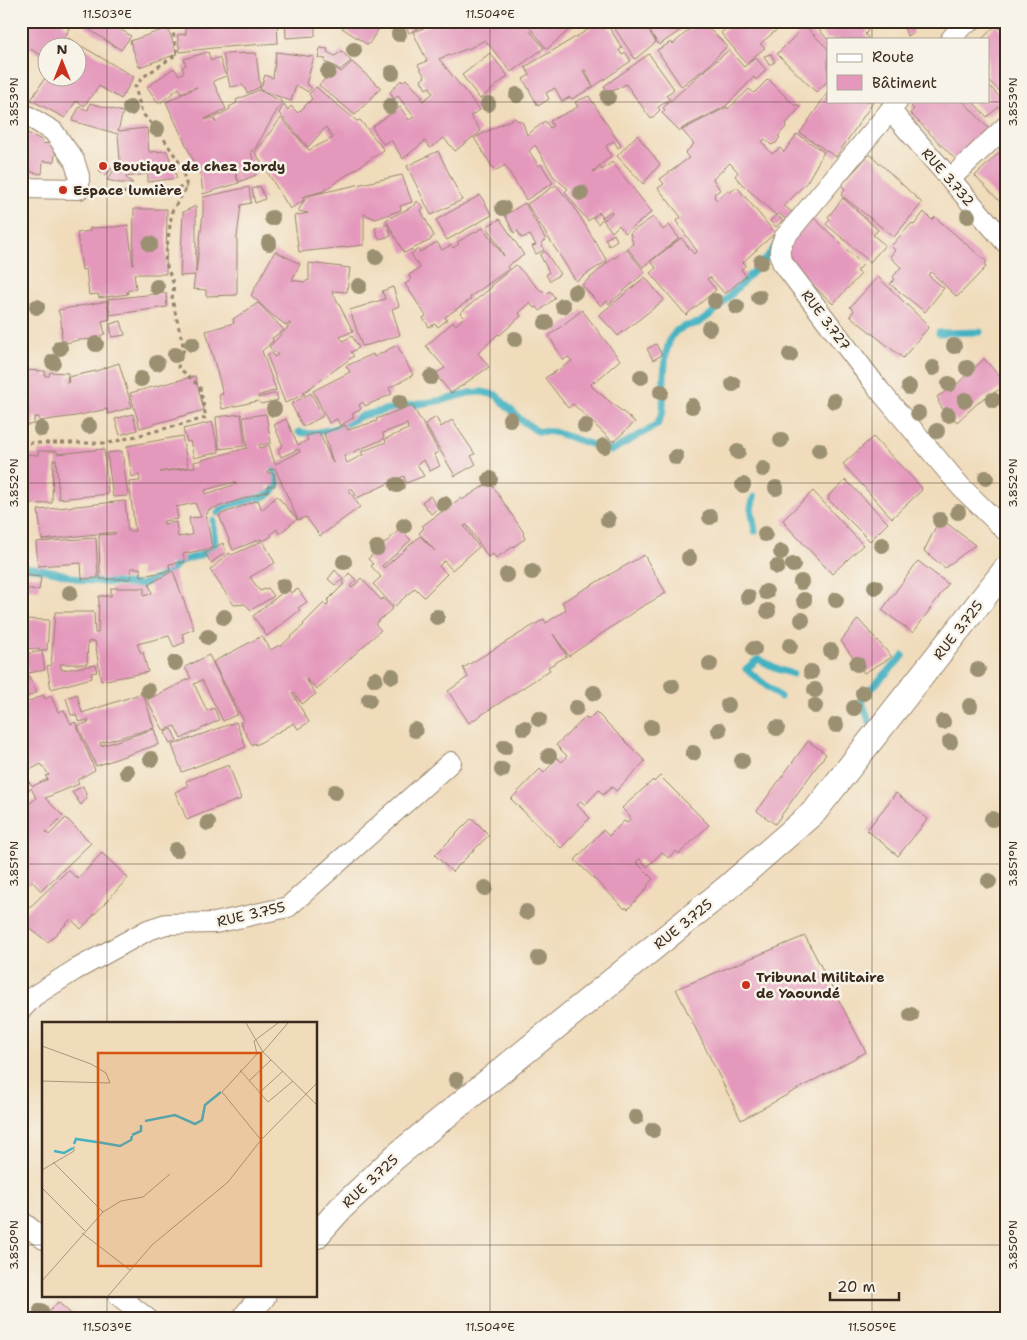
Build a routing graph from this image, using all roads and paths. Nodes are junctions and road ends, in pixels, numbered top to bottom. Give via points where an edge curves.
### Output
1 (171, 21) edge
2 (971, 21) edge
3 (952, 38) edge
4 (894, 106) edge
5 (21, 112) edge
6 (1006, 126) edge
7 (950, 179) junction
8 (187, 187) junction
9 (21, 188) edge
10 (79, 189) junction
11 (1006, 243) edge
12 (21, 444) edge
13 (1006, 531) edge
14 (1006, 569) edge
15 (451, 762) dead end
16 (26, 996) edge
17 (21, 1221) edge
18 (318, 1234) edge
19 (42, 1237) edge
20 (121, 1298) edge
21 (261, 1298) edge
22 (148, 1319) edge
23 (244, 1319) edge

1 - 8 path via 177,54 143,77 135,87 142,113 181,165
2 - 3 street
4 - 7 street, RUE 3.732
4 - 13 street, RUE 3.727 via 784,238 779,256 880,391 961,487
5 - 10 street via 53,131 74,160
6 - 7 street
7 - 11 street, RUE 3.732
8 - 10 path via 131,193
8 - 12 path via 172,211 166,261 174,285 172,299 184,349 178,367 200,387 206,418 109,443
9 - 10 street
14 - 18 street, RUE 3.725 via 814,811 727,888 395,1157
15 - 16 street, RUE 3.755 via 288,907 215,923 166,924 148,930
17 - 19 street
20 - 22 street
21 - 23 street

